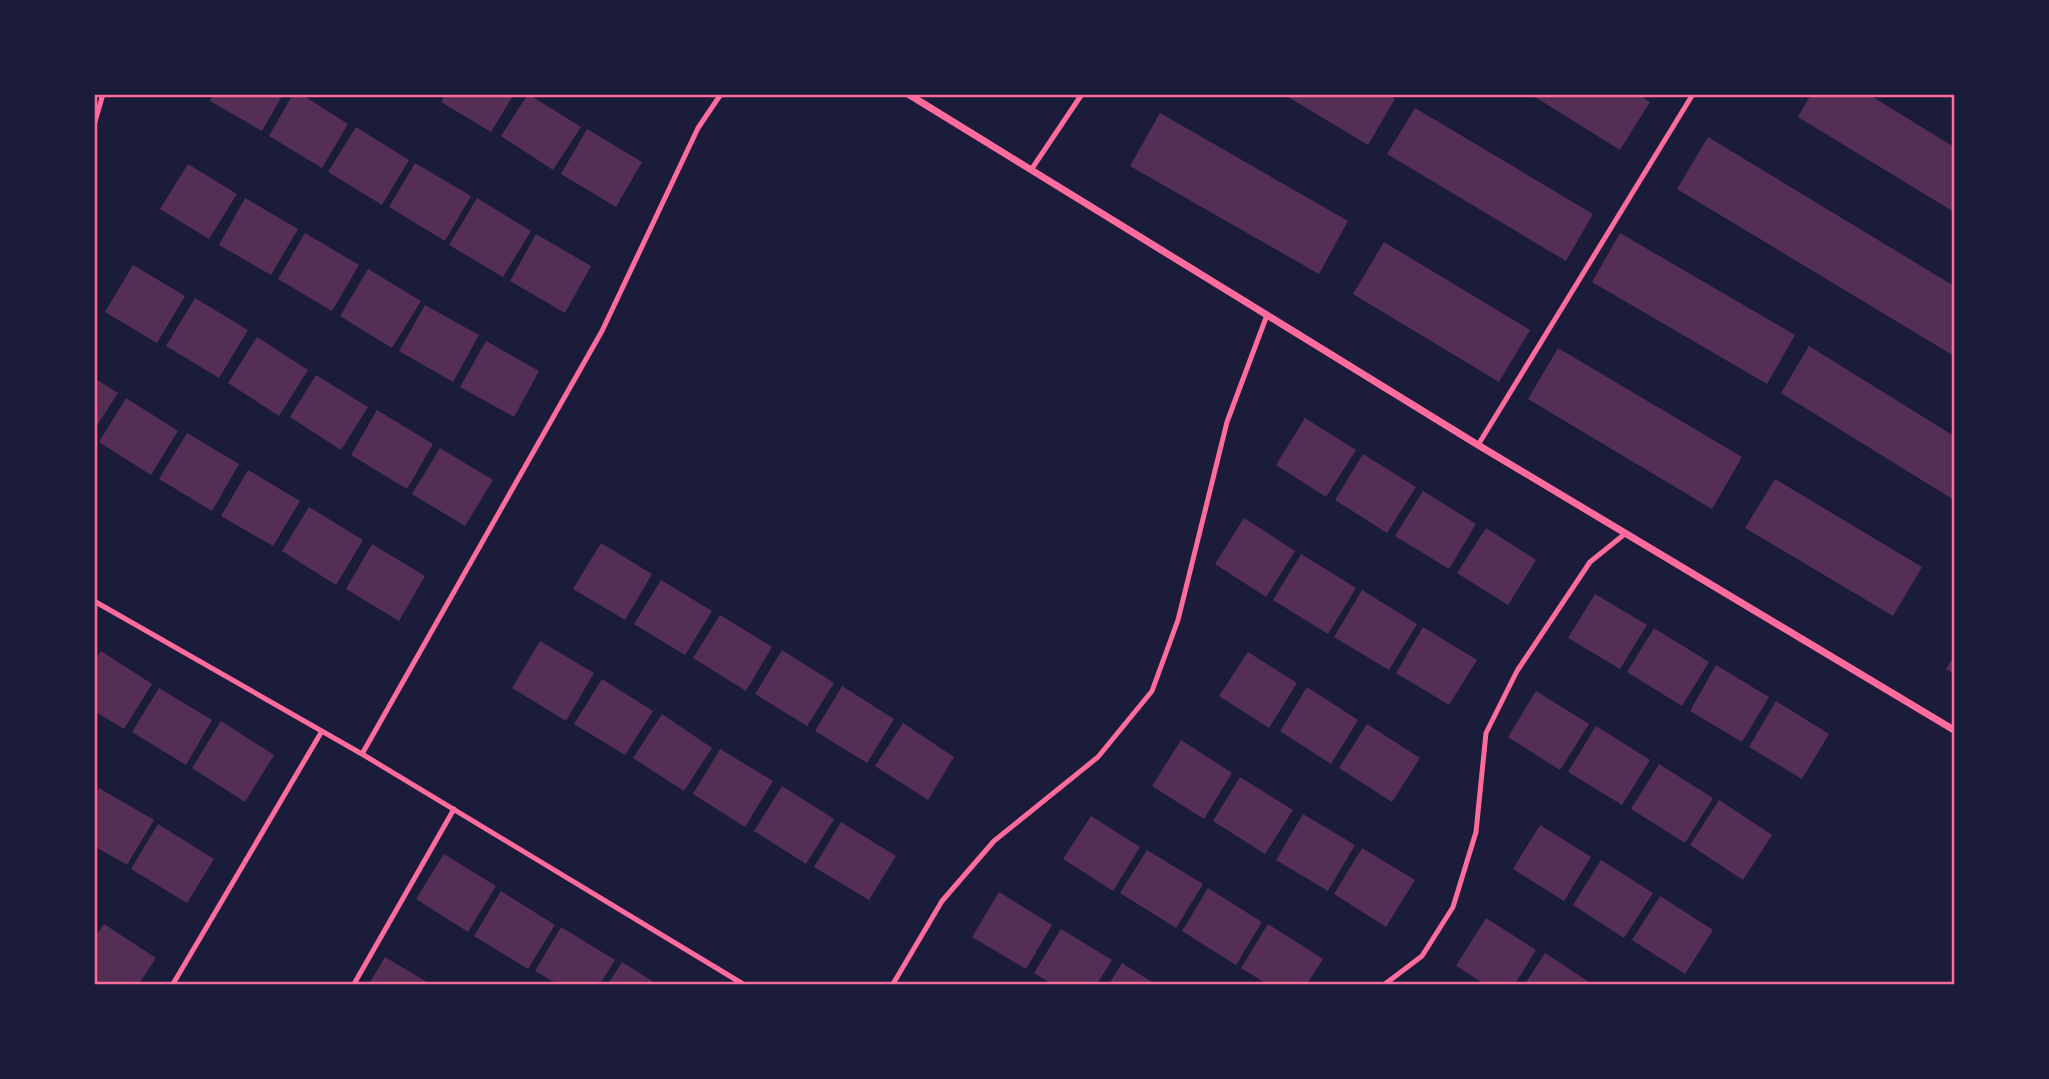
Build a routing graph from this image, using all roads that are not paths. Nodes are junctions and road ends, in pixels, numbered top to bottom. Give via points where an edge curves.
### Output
1 (103, 94) edge
2 (721, 94) edge
3 (908, 94) edge
4 (1082, 94) edge
5 (1693, 94) edge
6 (94, 125) edge
7 (1031, 170) junction
8 (1268, 316) junction
9 (1478, 445) junction
10 (1626, 533) junction
11 (94, 601) edge
12 (1955, 730) edge
13 (322, 731) junction
14 (362, 754) junction
15 (454, 809) junction
16 (173, 985) edge
17 (354, 985) edge
18 (743, 985) edge
19 (892, 985) edge
20 (1385, 985) edge

1 - 6 lane
2 - 14 lane via 698,128 602,331
3 - 7 street
4 - 7 lane
5 - 9 lane
7 - 8 street
8 - 9 street
8 - 19 lane via 1227,422 1178,620 1152,691 1098,757 994,841 942,901
9 - 10 street
10 - 12 street
10 - 20 lane via 1590,562 1517,671 1486,733 1476,832 1453,907 1422,956
11 - 13 lane
13 - 14 lane
13 - 16 lane
14 - 15 lane
15 - 17 lane
15 - 18 lane

